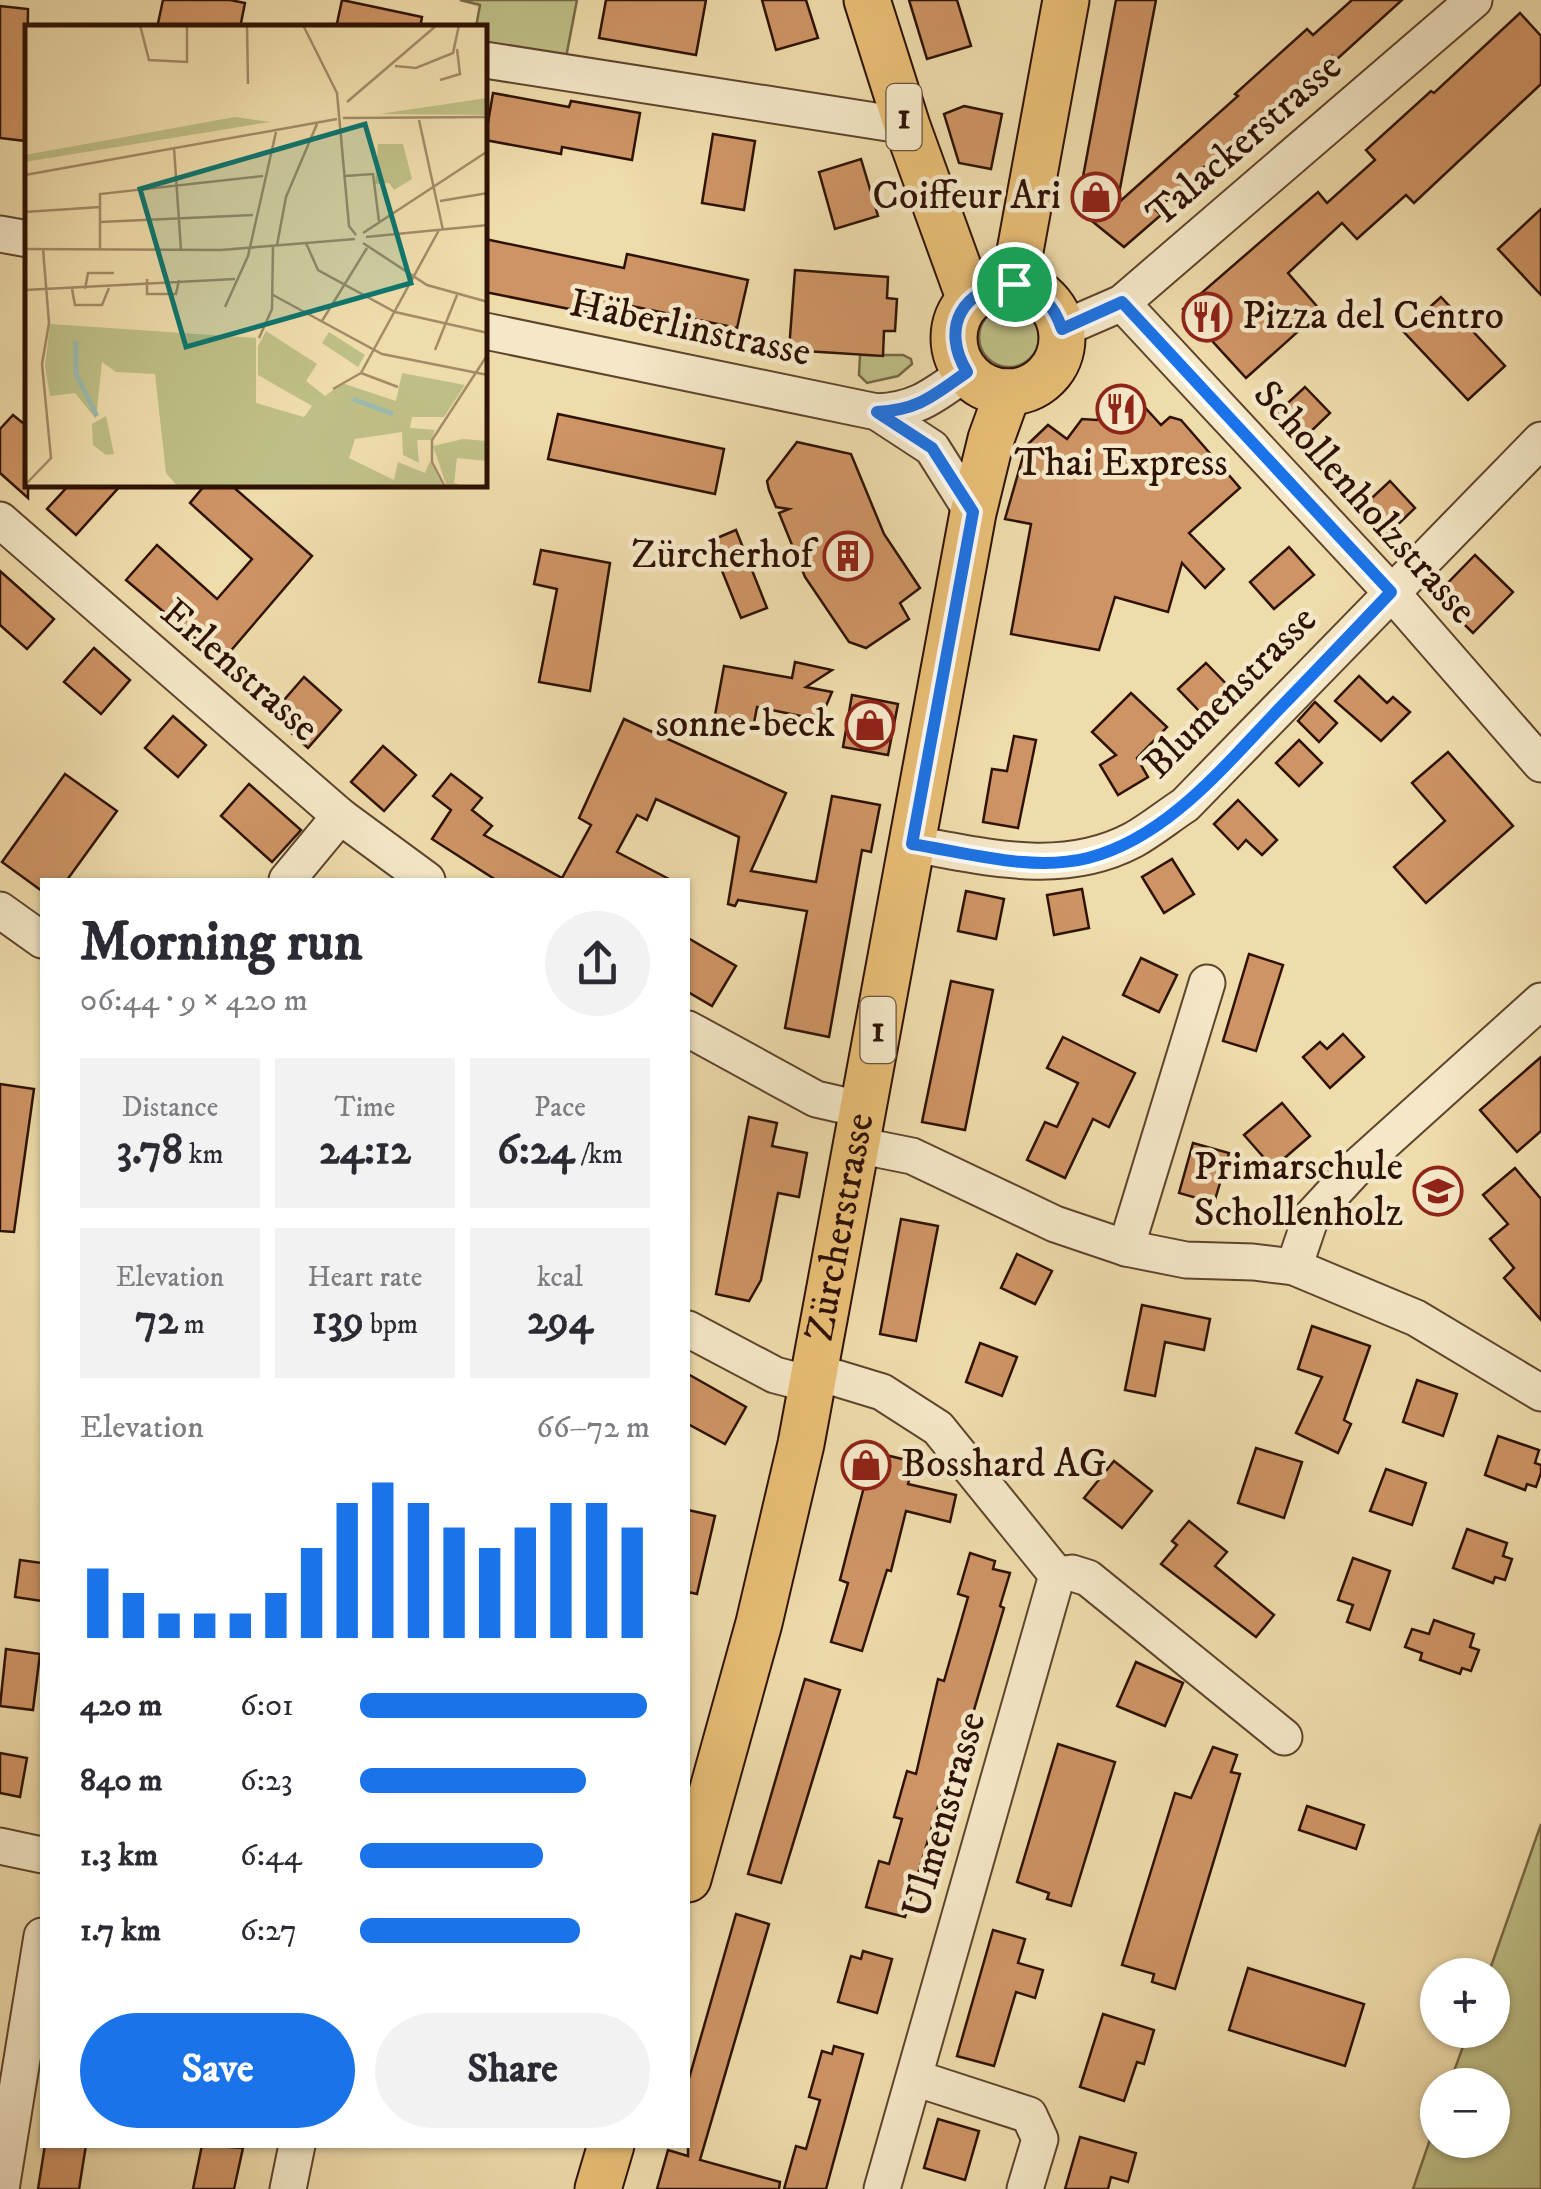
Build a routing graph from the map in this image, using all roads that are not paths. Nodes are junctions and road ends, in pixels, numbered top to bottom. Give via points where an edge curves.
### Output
1 (867, 0) edge
2 (1066, 0) edge
3 (1474, 0) edge
4 (488, 60) edge
5 (907, 126) junction
6 (0, 234) edge
7 (25, 238) edge
8 (1014, 284) junction
9 (970, 300) junction
10 (1122, 302) junction
11 (1062, 329) junction
12 (488, 331) edge
13 (967, 372) junction
14 (1008, 392) junction
15 (877, 412) junction
16 (1541, 440) edge
17 (973, 512) junction
18 (0, 520) edge
19 (1391, 592) junction
20 (1541, 764) edge
21 (340, 816) junction
22 (912, 844) junction
23 (289, 878) edge
24 (425, 878) edge
25 (0, 910) edge
26 (40, 939) edge
27 (1206, 983) dead end
28 (1541, 1000) edge
29 (690, 1030) edge
30 (861, 1127) junction
31 (1126, 1248) junction
32 (1294, 1268) junction
33 (690, 1330) edge
34 (814, 1377) junction
35 (1541, 1393) edge
36 (1057, 1575) junction
37 (1284, 1736) dead end
38 (0, 1846) edge
39 (40, 1855) edge
40 (690, 1872) edge
41 (40, 1949) edge
42 (915, 2078) junction
43 (296, 2148) edge
44 (610, 2148) edge
45 (2, 2189) edge
46 (288, 2189) edge
47 (598, 2189) edge
48 (882, 2189) edge
49 (1025, 2189) edge

1 - 5 main road, 1
2 - 8 main road
3 - 10 street, Talackerstrasse
4 - 5 street
5 - 9 main road, 1
6 - 7 street
8 - 9 main road via 982,290
8 - 11 main road via 1046,298
9 - 13 main road via 955,328
10 - 11 street, Talackerstrasse
10 - 19 street, Schollenholzstrasse
11 - 14 main road via 1062,348 1043,380
12 - 15 street, Häberlinstrasse
13 - 14 main road via 978,383
13 - 15 street, Häberlinstrasse via 929,400
14 - 17 main road, Zürcherstrasse / 1
15 - 17 street, Häberlinstrasse via 932,448
16 - 19 street, Blumenstrasse
17 - 22 main road, Zürcherstrasse / 1
18 - 21 street, Erlenstrasse
19 - 20 street, Schollenholzstrasse
19 - 22 street, Blumenstrasse via 1185,805 1134,840 1087,858 1043,863
21 - 23 street
21 - 24 street, Erlenstrasse
22 - 30 main road, Zürcherstrasse / 1
25 - 26 street
27 - 31 street
28 - 32 street via 1311,1217
29 - 30 street
30 - 31 street via 1055,1224
30 - 34 main road, Zürcherstrasse / 1
31 - 32 street
32 - 35 street via 1416,1318
33 - 34 street via 775,1376
34 - 36 street via 882,1392 938,1428
34 - 40 main road, Zürcherstrasse / 1 via 759,1623
36 - 37 street via 1088,1578
36 - 42 street, Ulmenstrasse
38 - 39 street
41 - 45 street
42 - 48 street, Ulmenstrasse
42 - 49 street via 1029,2115 1040,2139
43 - 46 street
44 - 47 main road

